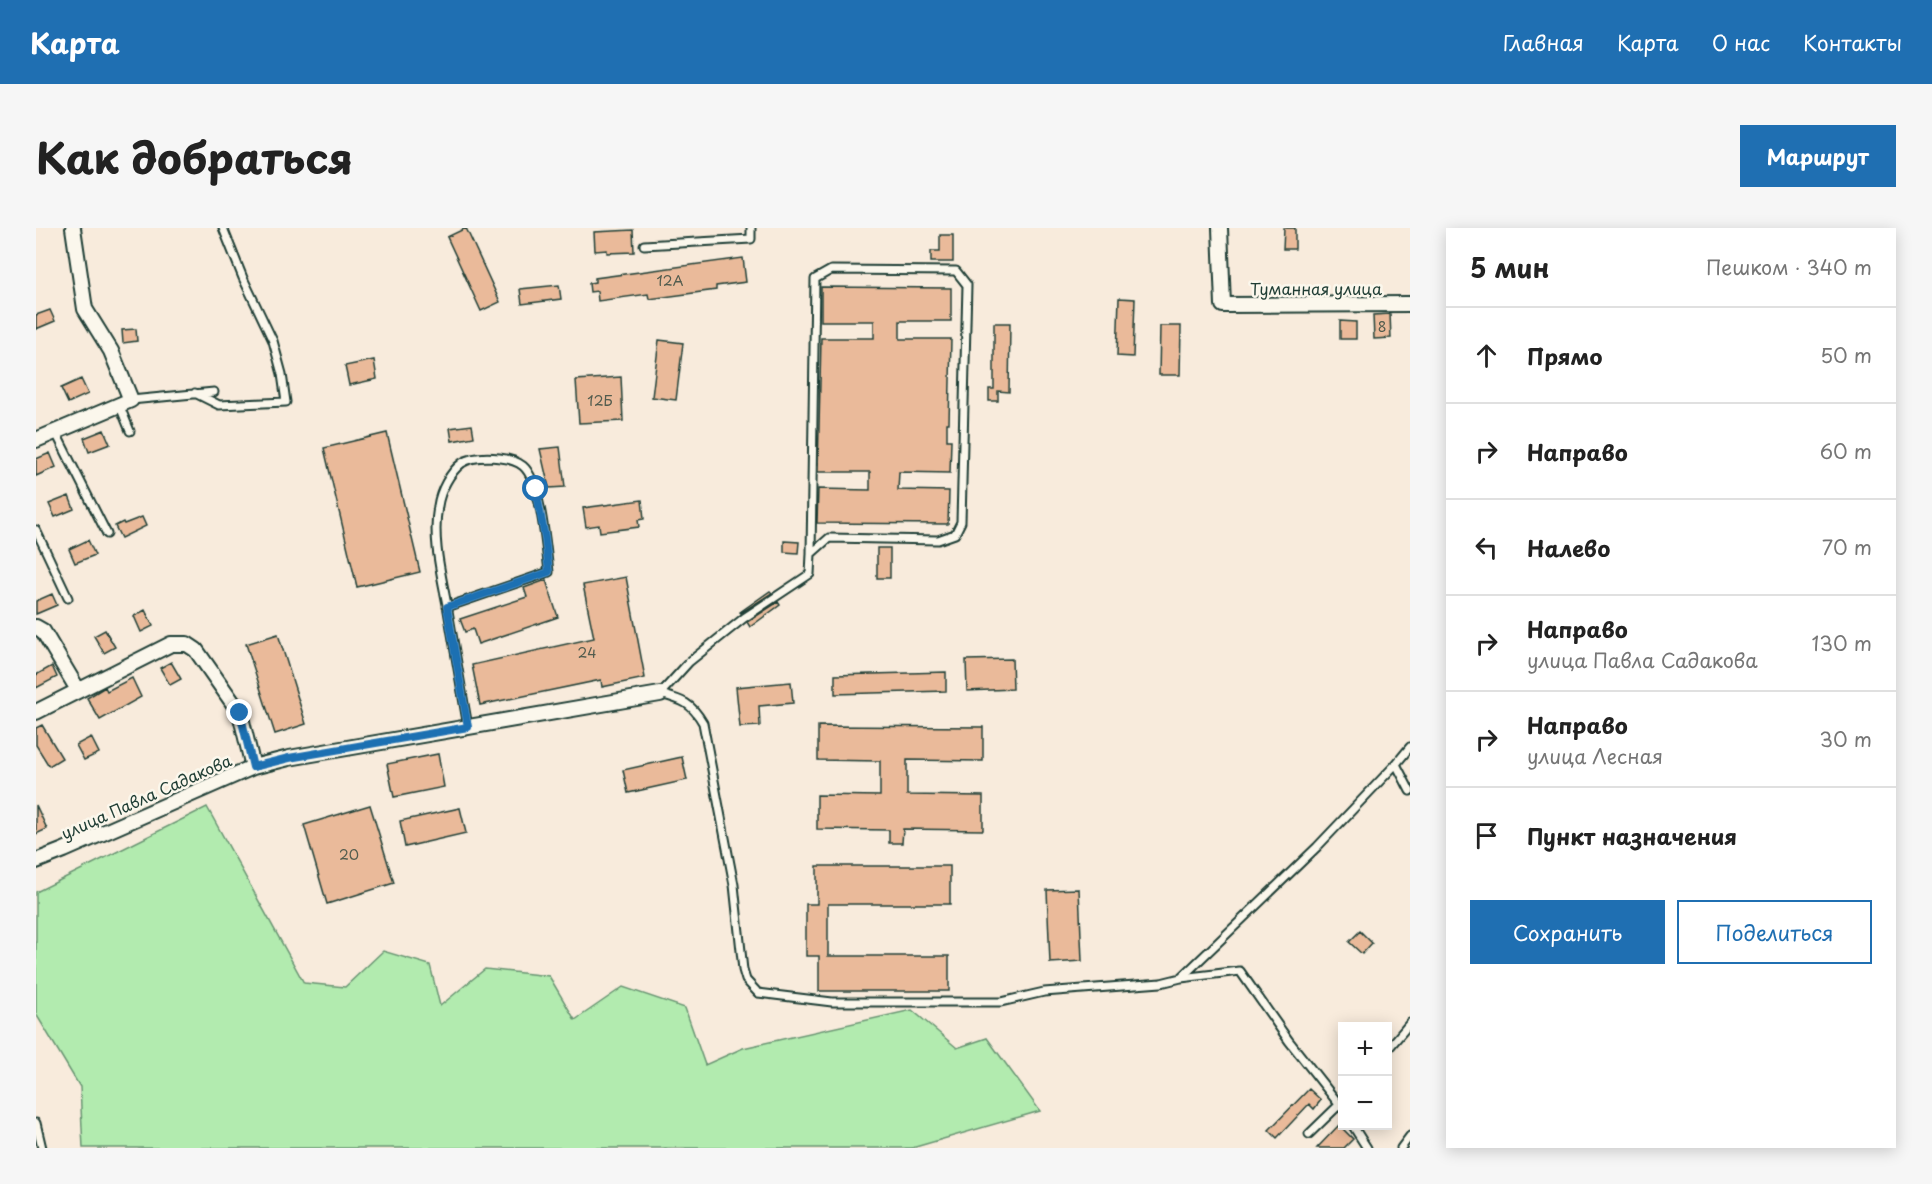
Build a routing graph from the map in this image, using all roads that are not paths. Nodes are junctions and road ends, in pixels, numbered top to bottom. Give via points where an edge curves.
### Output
1 (73, 228) edge
2 (223, 228) edge
3 (752, 228) edge
4 (1220, 228) edge
5 (644, 245) dead end
6 (1410, 304) edge
7 (214, 392) dead end
8 (195, 393) junction
9 (125, 402) junction
10 (130, 431) dead end
11 (56, 433) junction
12 (36, 441) edge
13 (36, 530) edge
14 (106, 534) dead end
15 (811, 554) junction
16 (68, 598) dead end
17 (447, 607) junction
18 (36, 627) edge
19 (78, 690) junction
20 (660, 694) junction
21 (36, 712) edge
22 (468, 727) junction
23 (1410, 747) edge
24 (1396, 764) junction
25 (253, 767) junction
26 (1410, 791) edge
27 (36, 861) edge
28 (1181, 978) junction
29 (1410, 1023) edge
30 (1392, 1044) edge
31 (1338, 1100) edge
32 (1338, 1109) edge
33 (36, 1123) edge
34 (1356, 1130) edge
35 (1309, 1134) dead end
36 (1410, 1136) edge
37 (42, 1148) edge
38 (1367, 1148) edge
39 (1401, 1148) edge

1 - 9 street via 85,309 111,351
2 - 8 lane via 273,341 286,402 219,405
3 - 5 lane via 751,239
4 - 6 street, Туманная улица via 1223,305
7 - 8 lane
8 - 9 lane
9 - 10 lane
9 - 11 street
11 - 12 street
11 - 14 lane
13 - 16 lane
15 - 15 lane via 829,538 938,540 955,534 961,522 966,285 957,271 831,270 815,279
15 - 20 lane via 810,574 744,618 689,662
17 - 17 lane via 436,542 438,504 450,475 464,461 500,456 524,466 536,489 549,572
17 - 22 lane
18 - 19 street via 43,631
19 - 21 street
19 - 25 street via 171,644 187,644 196,650 240,713
20 - 22 street, улица Павла Садакова
20 - 28 lane via 683,701 696,710 703,723 734,885 743,970 746,981 758,993 832,1002 1001,1002 1044,992
22 - 25 street, улица Павла Садакова
23 - 24 lane
24 - 26 lane
24 - 28 lane via 1317,847
25 - 27 street, улица Павла Садакова
28 - 31 lane via 1240,972 1288,1041
29 - 30 lane
32 - 35 lane
33 - 37 lane
34 - 38 lane
36 - 39 lane

